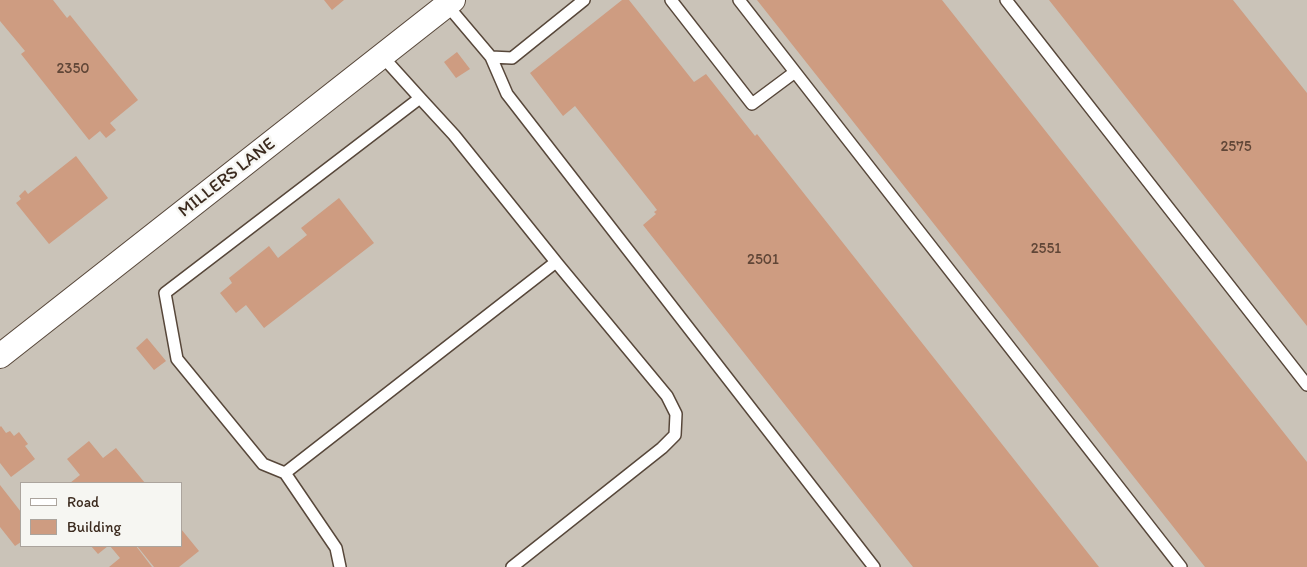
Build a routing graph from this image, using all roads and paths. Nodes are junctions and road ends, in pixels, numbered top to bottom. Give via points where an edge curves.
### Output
1 (584, 0) edge
2 (671, 0) edge
3 (739, 0) edge
4 (1006, 0) edge
5 (450, 2) edge
6 (382, 56) junction
7 (491, 58) junction
8 (795, 72) junction
9 (420, 98) junction
10 (556, 262) junction
11 (2, 352) edge
12 (1307, 385) edge
13 (285, 473) junction
14 (340, 567) edge
15 (512, 567) edge
16 (874, 567) edge
17 (1181, 567) edge

1 - 7 lane via 512,58
2 - 8 lane via 752,104
3 - 8 lane
4 - 12 lane
5 - 6 street, MILLERS LANE
5 - 7 lane
6 - 9 lane
6 - 11 street, MILLERS LANE
7 - 16 lane via 507,94
8 - 17 lane
9 - 10 lane via 454,135
9 - 13 lane via 165,293 176,359 263,464
10 - 13 lane
10 - 15 lane via 666,396 676,414 675,435
13 - 14 lane via 336,548

